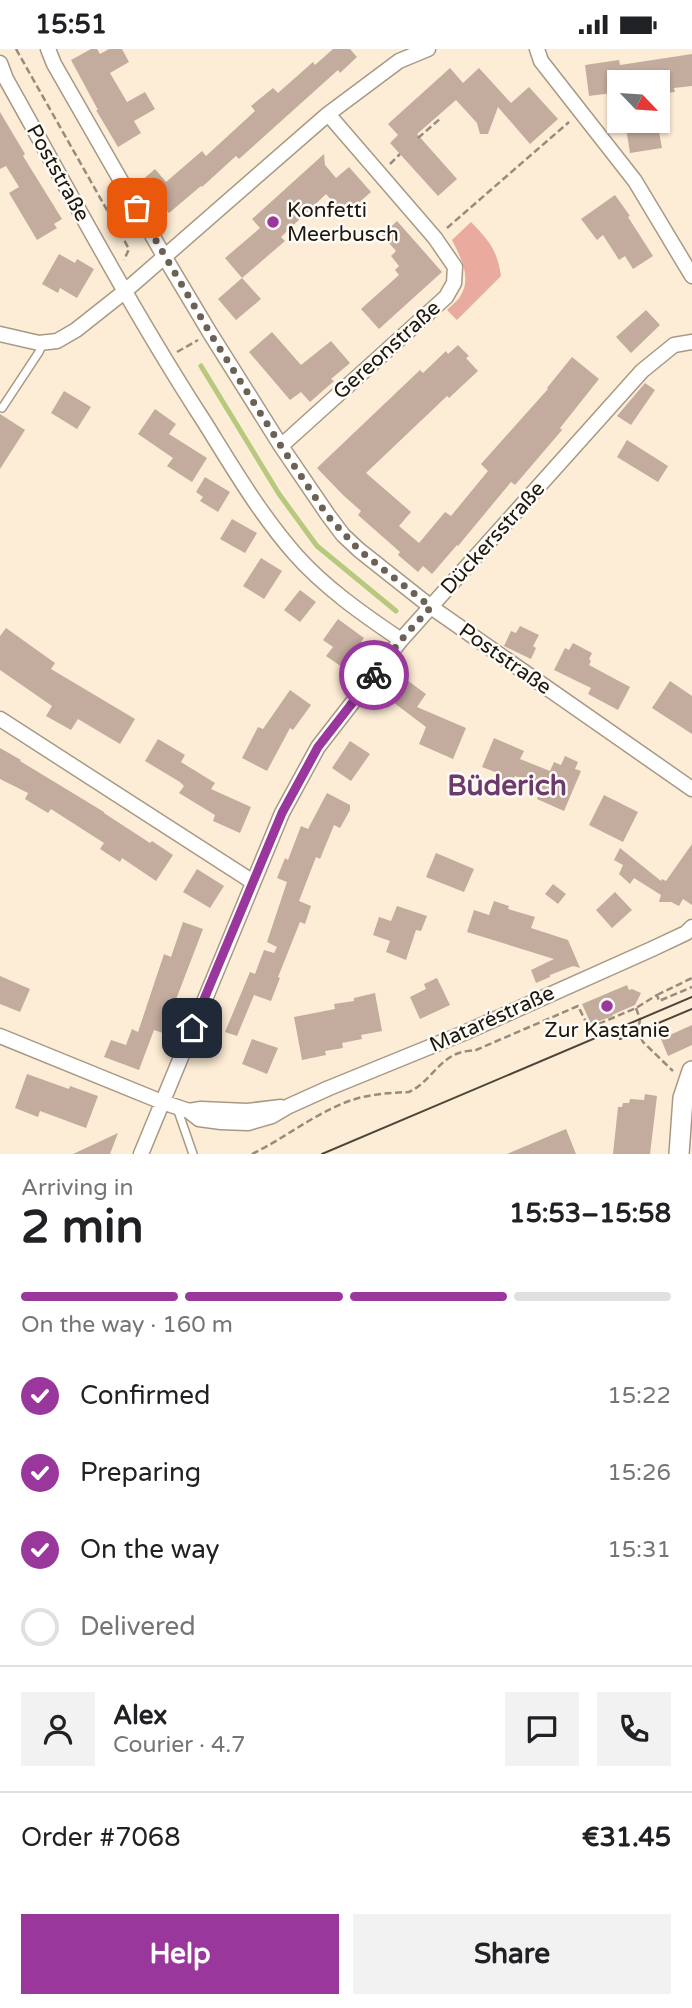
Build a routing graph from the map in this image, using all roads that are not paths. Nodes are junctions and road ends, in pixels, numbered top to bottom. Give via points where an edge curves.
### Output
1 (48, 49) edge
2 (428, 49) edge
3 (537, 49) edge
4 (0, 62) edge
5 (328, 114) junction
6 (164, 256) junction
7 (692, 276) edge
8 (124, 292) junction
9 (0, 334) edge
10 (43, 342) junction
11 (692, 342) edge
12 (2, 408) dead end
13 (281, 446) junction
14 (431, 607) junction
15 (401, 640) junction
16 (0, 719) edge
17 (692, 789) edge
18 (253, 882) junction
19 (692, 927) edge
20 (0, 1037) edge
21 (690, 1076) edge
22 (162, 1102) junction
23 (183, 1109) junction
24 (141, 1154) edge
25 (194, 1154) edge
26 (679, 1154) edge

1 - 6 street, Poststraße
2 - 5 street via 399,61
3 - 7 street via 541,61 635,181
4 - 8 street, Poststraße
5 - 6 street
5 - 13 street, Gereonstraße via 435,238 455,267 454,283 446,297
6 - 8 street
6 - 13 street, Poststraße
8 - 10 street via 76,330 57,341
8 - 15 street, Poststraße via 263,515 296,555 351,605
9 - 10 street
10 - 12 lane
11 - 14 street, Dückersstraße via 674,345 642,371
13 - 14 street, Poststraße via 343,535
14 - 15 street, Dückersstraße
14 - 17 street, Poststraße
15 - 18 street, Dückersstraße via 318,747 282,813
16 - 18 street
18 - 22 street, Dückersstraße
19 - 23 street, Mataréstraße via 652,949 272,1116 248,1123 221,1122 199,1119
20 - 22 street, Mataréstraße
21 - 26 main road via 683,1098
22 - 23 street, Mataréstraße
22 - 24 street
23 - 25 lane

